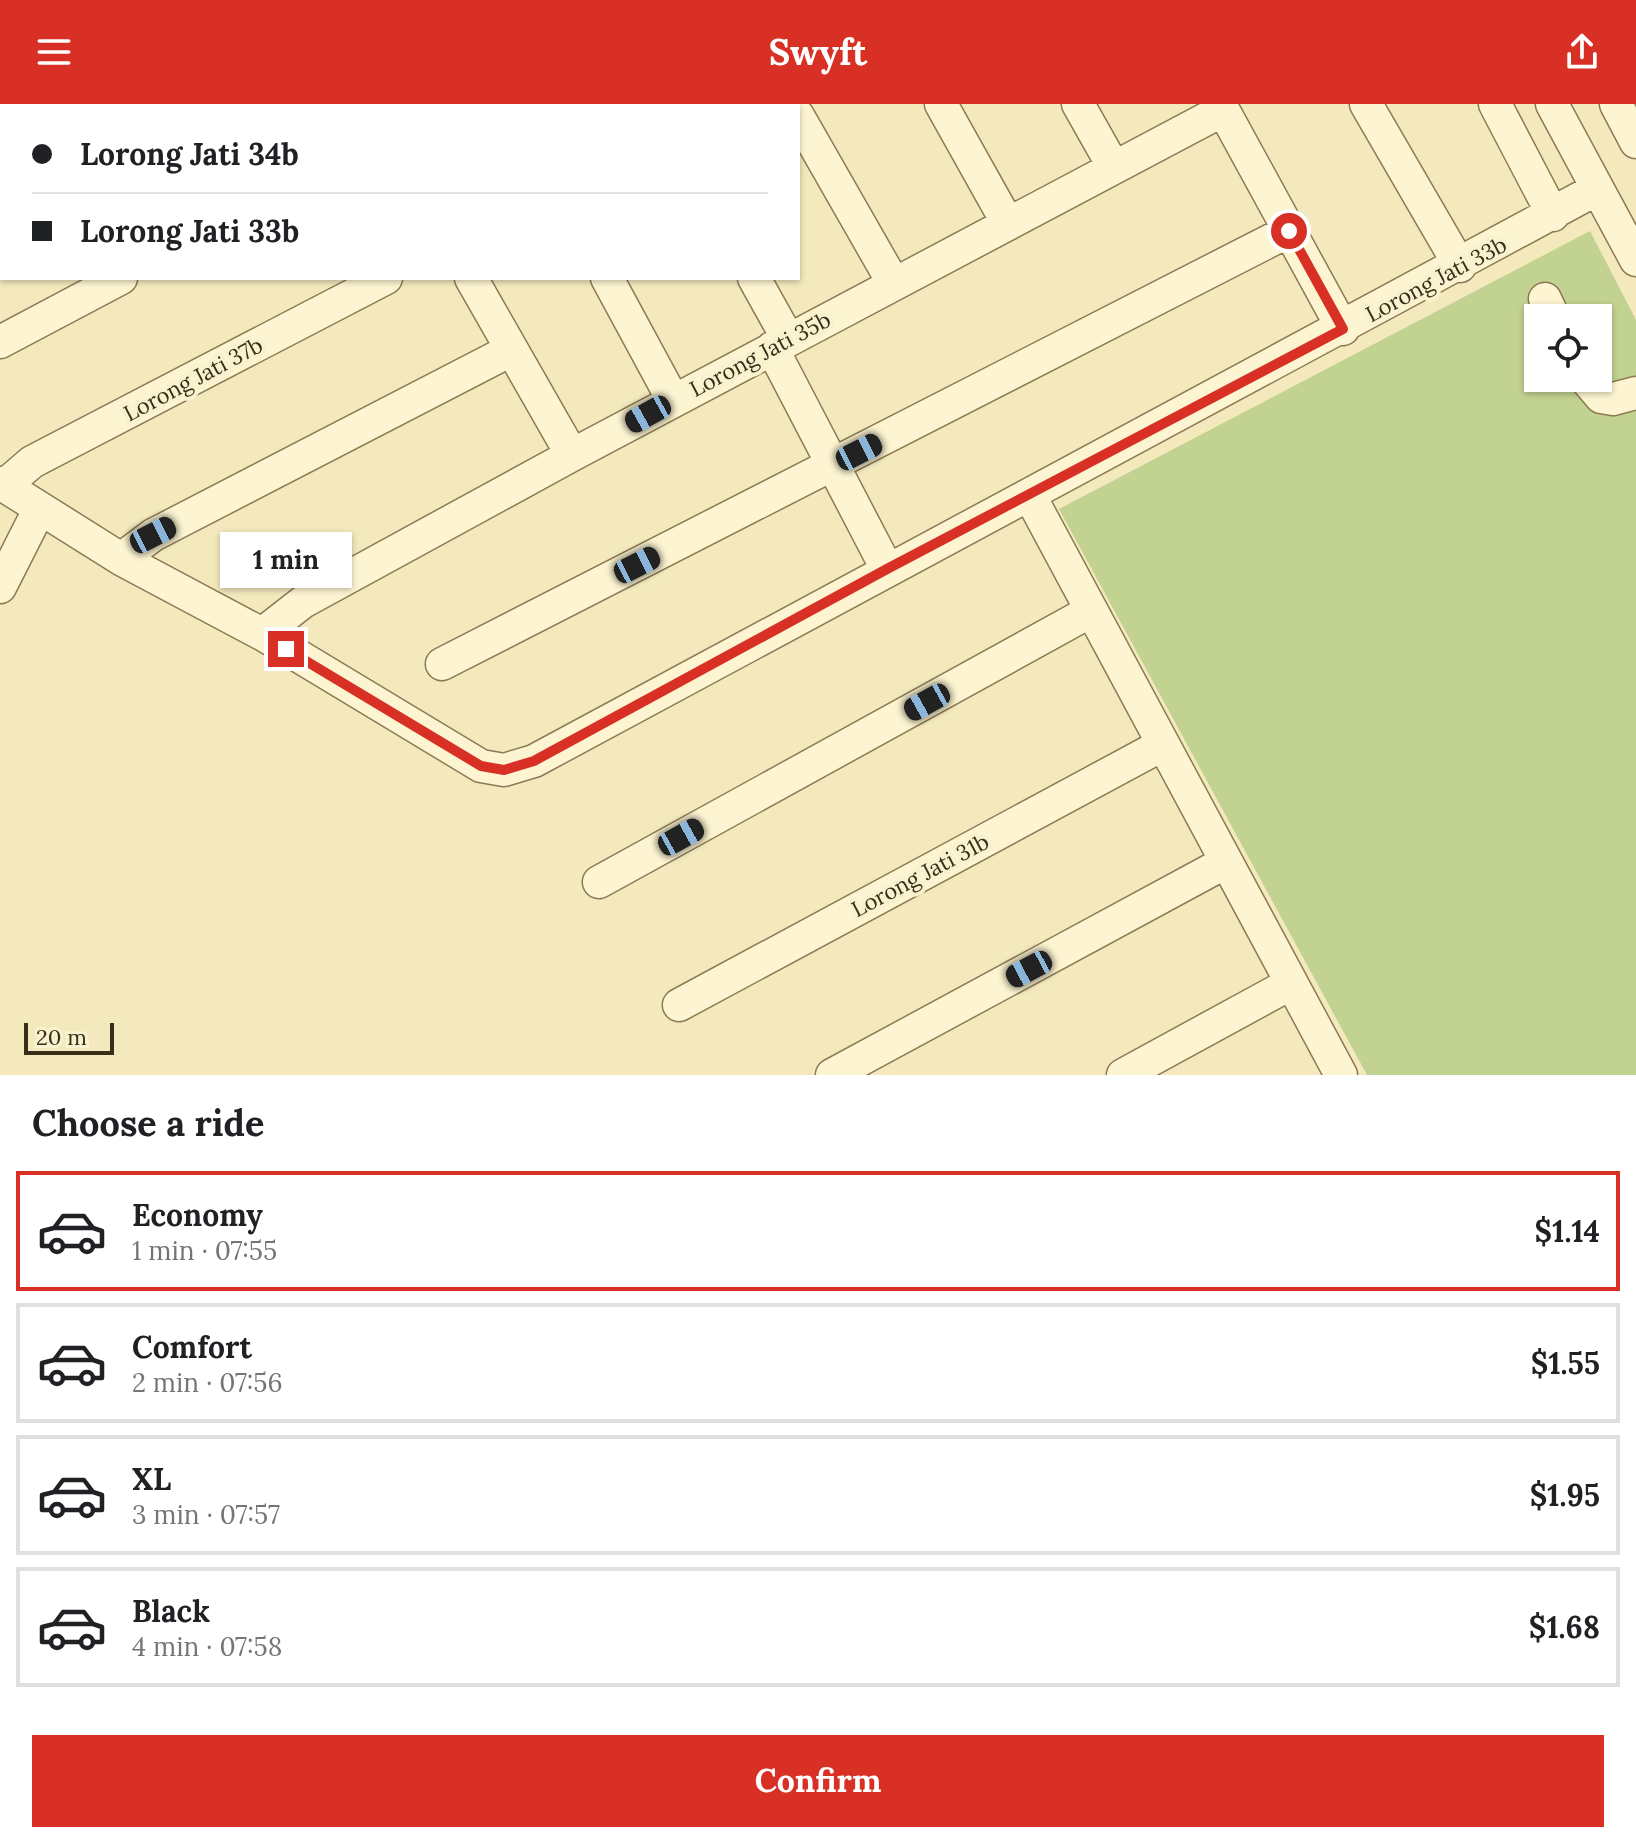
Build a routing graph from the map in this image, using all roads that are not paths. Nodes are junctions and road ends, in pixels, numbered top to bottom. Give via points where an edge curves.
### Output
1 (941, 104) edge
2 (1078, 104) edge
3 (1366, 104) edge
4 (1495, 104) edge
5 (1552, 104) edge
6 (1616, 104) edge
7 (1221, 107) edge
8 (800, 120) edge
9 (1636, 142) edge
10 (1113, 166) junction
11 (1597, 189) junction
12 (1553, 215) junction
13 (1007, 222) junction
14 (1289, 231) junction
15 (1636, 260) edge
16 (1460, 266) junction
17 (117, 280) edge
18 (382, 280) edge
19 (472, 280) edge
20 (608, 280) edge
21 (755, 280) edge
22 (894, 284) junction
23 (1343, 329) junction
24 (0, 342) edge
25 (780, 344) junction
26 (511, 350) junction
27 (1597, 392) edge
28 (1636, 393) edge
29 (673, 400) junction
30 (572, 455) junction
31 (833, 466) junction
32 (2, 485) edge
33 (1030, 496) junction
34 (40, 508) junction
35 (121, 559) junction
36 (887, 569) junction
37 (0, 587) edge
38 (1091, 611) junction
39 (262, 634) junction
40 (442, 664) dead end
41 (1162, 745) junction
42 (1226, 862) junction
43 (599, 882) dead end
44 (1290, 984) junction
45 (679, 1005) dead end
46 (832, 1075) edge
47 (1123, 1075) edge
48 (1341, 1075) edge

1 - 13 street
2 - 10 street
3 - 16 street
4 - 12 street
5 - 11 street
6 - 9 street
7 - 10 street, Lorong Jati 35b
7 - 14 street
8 - 22 street
10 - 13 street, Lorong Jati 35b
11 - 12 street, Lorong Jati 33b
11 - 15 street
12 - 16 street, Lorong Jati 33b
13 - 22 street, Lorong Jati 35b
14 - 23 street
14 - 31 street
16 - 23 street, Lorong Jati 33b
17 - 24 street
18 - 32 street, Lorong Jati 37b via 32,462
19 - 26 street
20 - 29 street
21 - 25 street
22 - 25 street, Lorong Jati 35b
23 - 33 street, Lorong Jati 33b
25 - 29 street, Lorong Jati 35b
25 - 31 street
26 - 30 street
26 - 35 street via 153,535
27 - 28 street via 1613,399
29 - 30 street, Lorong Jati 35b
30 - 39 street, Lorong Jati 35b via 303,602
31 - 36 street
31 - 40 street
32 - 34 street, Lorong Jati 33b
33 - 36 street, Lorong Jati 33b
33 - 38 street
34 - 35 street, Lorong Jati 33b
34 - 37 street
35 - 39 street, Lorong Jati 33b
36 - 39 street, Lorong Jati 33b via 534,761 504,770 481,766
38 - 41 street
38 - 43 street
41 - 42 street
41 - 45 street, Lorong Jati 31b
42 - 44 street
42 - 46 street
44 - 47 street
44 - 48 street

